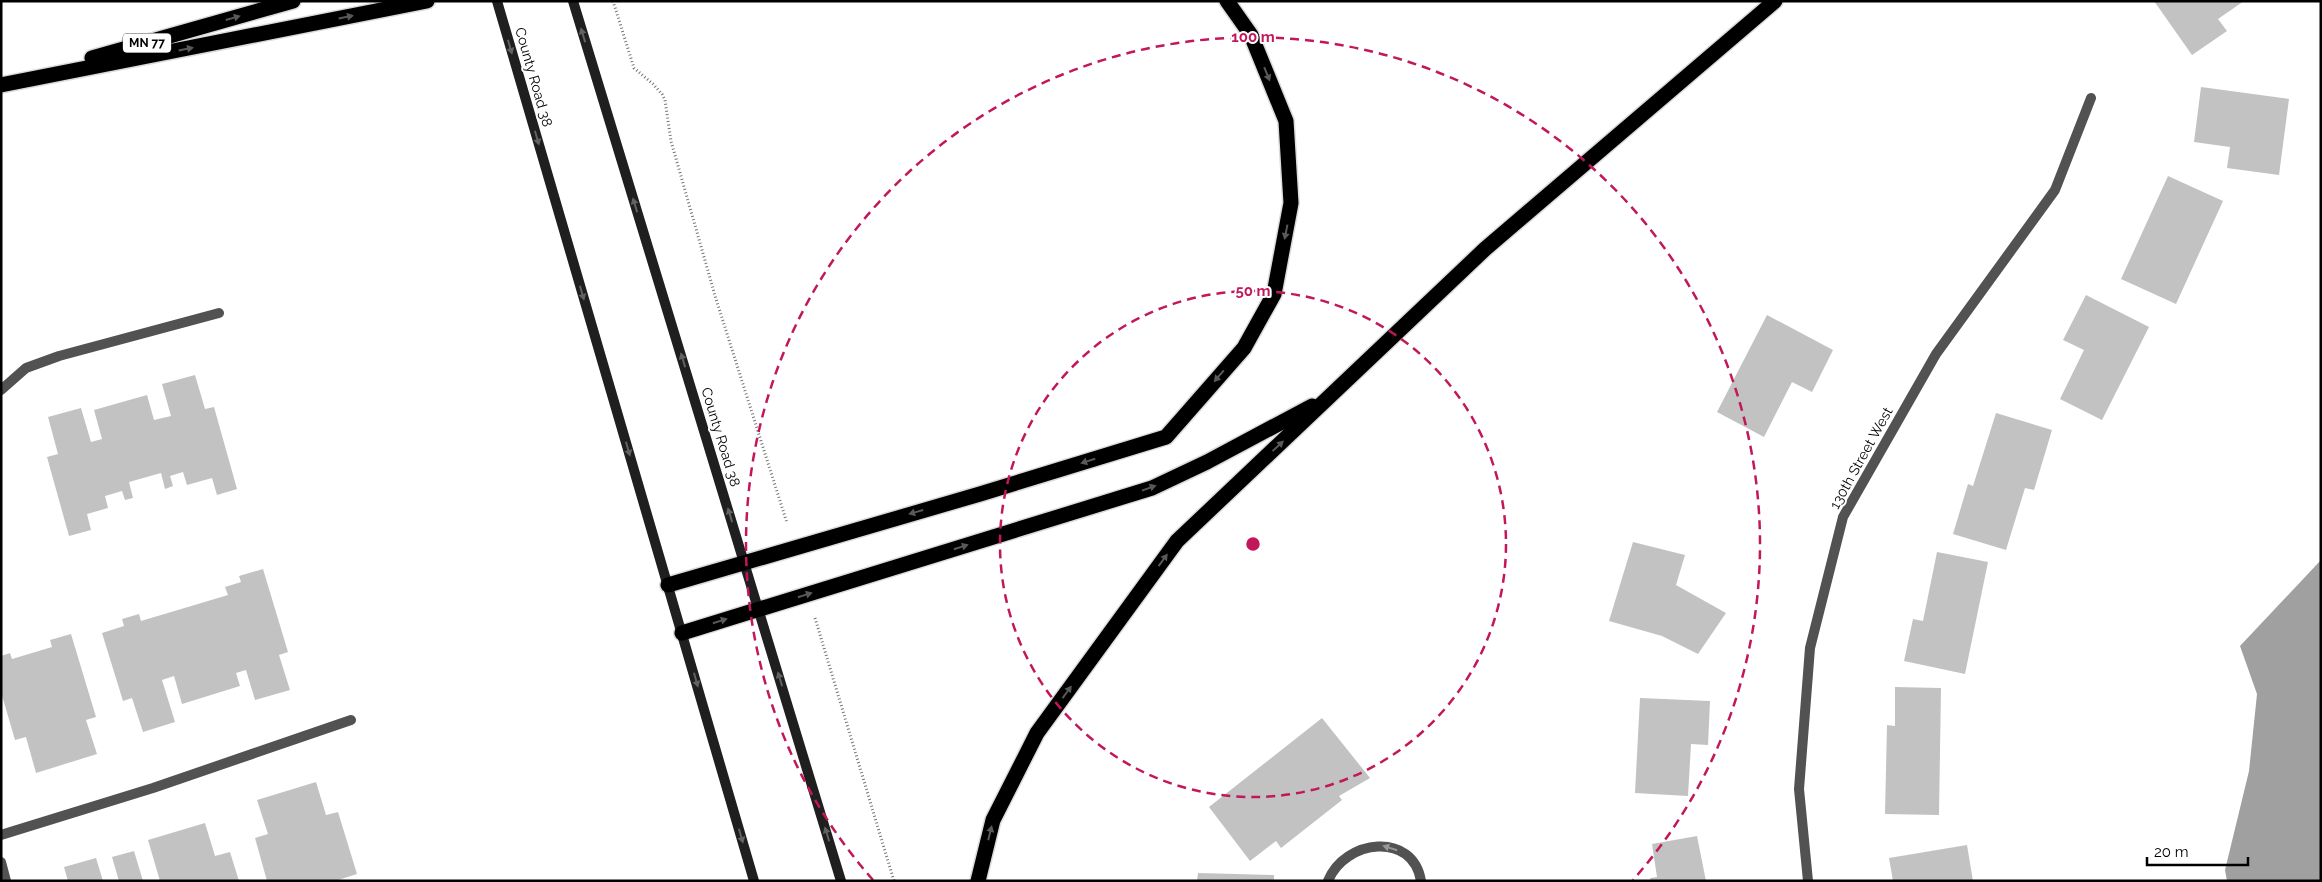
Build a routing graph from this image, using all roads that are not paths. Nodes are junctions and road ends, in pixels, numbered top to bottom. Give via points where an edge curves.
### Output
1 (293, 1) edge
2 (427, 1) edge
3 (497, 1) edge
4 (572, 1) edge
5 (1227, 1) edge
6 (1775, 1) edge
7 (1, 85) edge
8 (2091, 98) dead end
9 (219, 313) dead end
10 (1, 390) edge
11 (1328, 398) junction
12 (744, 562) junction
13 (668, 585) junction
14 (759, 609) junction
15 (682, 633) junction
16 (351, 720) dead end
17 (1, 835) edge
18 (1, 862) edge
19 (6, 881) edge
20 (754, 881) edge
21 (842, 881) edge
22 (978, 881) edge
23 (1328, 881) edge
24 (1421, 881) edge
25 (1808, 881) edge

7 -> 1 highway, MN 77
7 -> 2 highway
3 -> 13 main road, County Road 38
12 -> 4 main road, County Road 38
5 -> 12 highway via 1251,35 1286,121 1291,203 1274,294 1244,348 1166,437
6 - 11 highway via 1485,249
8 - 25 street, 130th Street West via 2055,190 1936,354 1843,517 1810,648 1798,789
9 - 10 street via 50,359 26,368
14 -> 11 highway via 1152,488
22 -> 11 highway via 993,820 1042,726 1177,541
12 - 13 highway
12 - 14 main road, County Road 38
13 - 15 main road, County Road 38
15 -> 14 highway
21 -> 14 main road, County Road 38
15 -> 20 main road, County Road 38
16 - 17 street via 153,788
18 - 19 street
24 -> 23 street via 1420,871 1407,854 1384,846 1364,848 1344,857 1333,868

